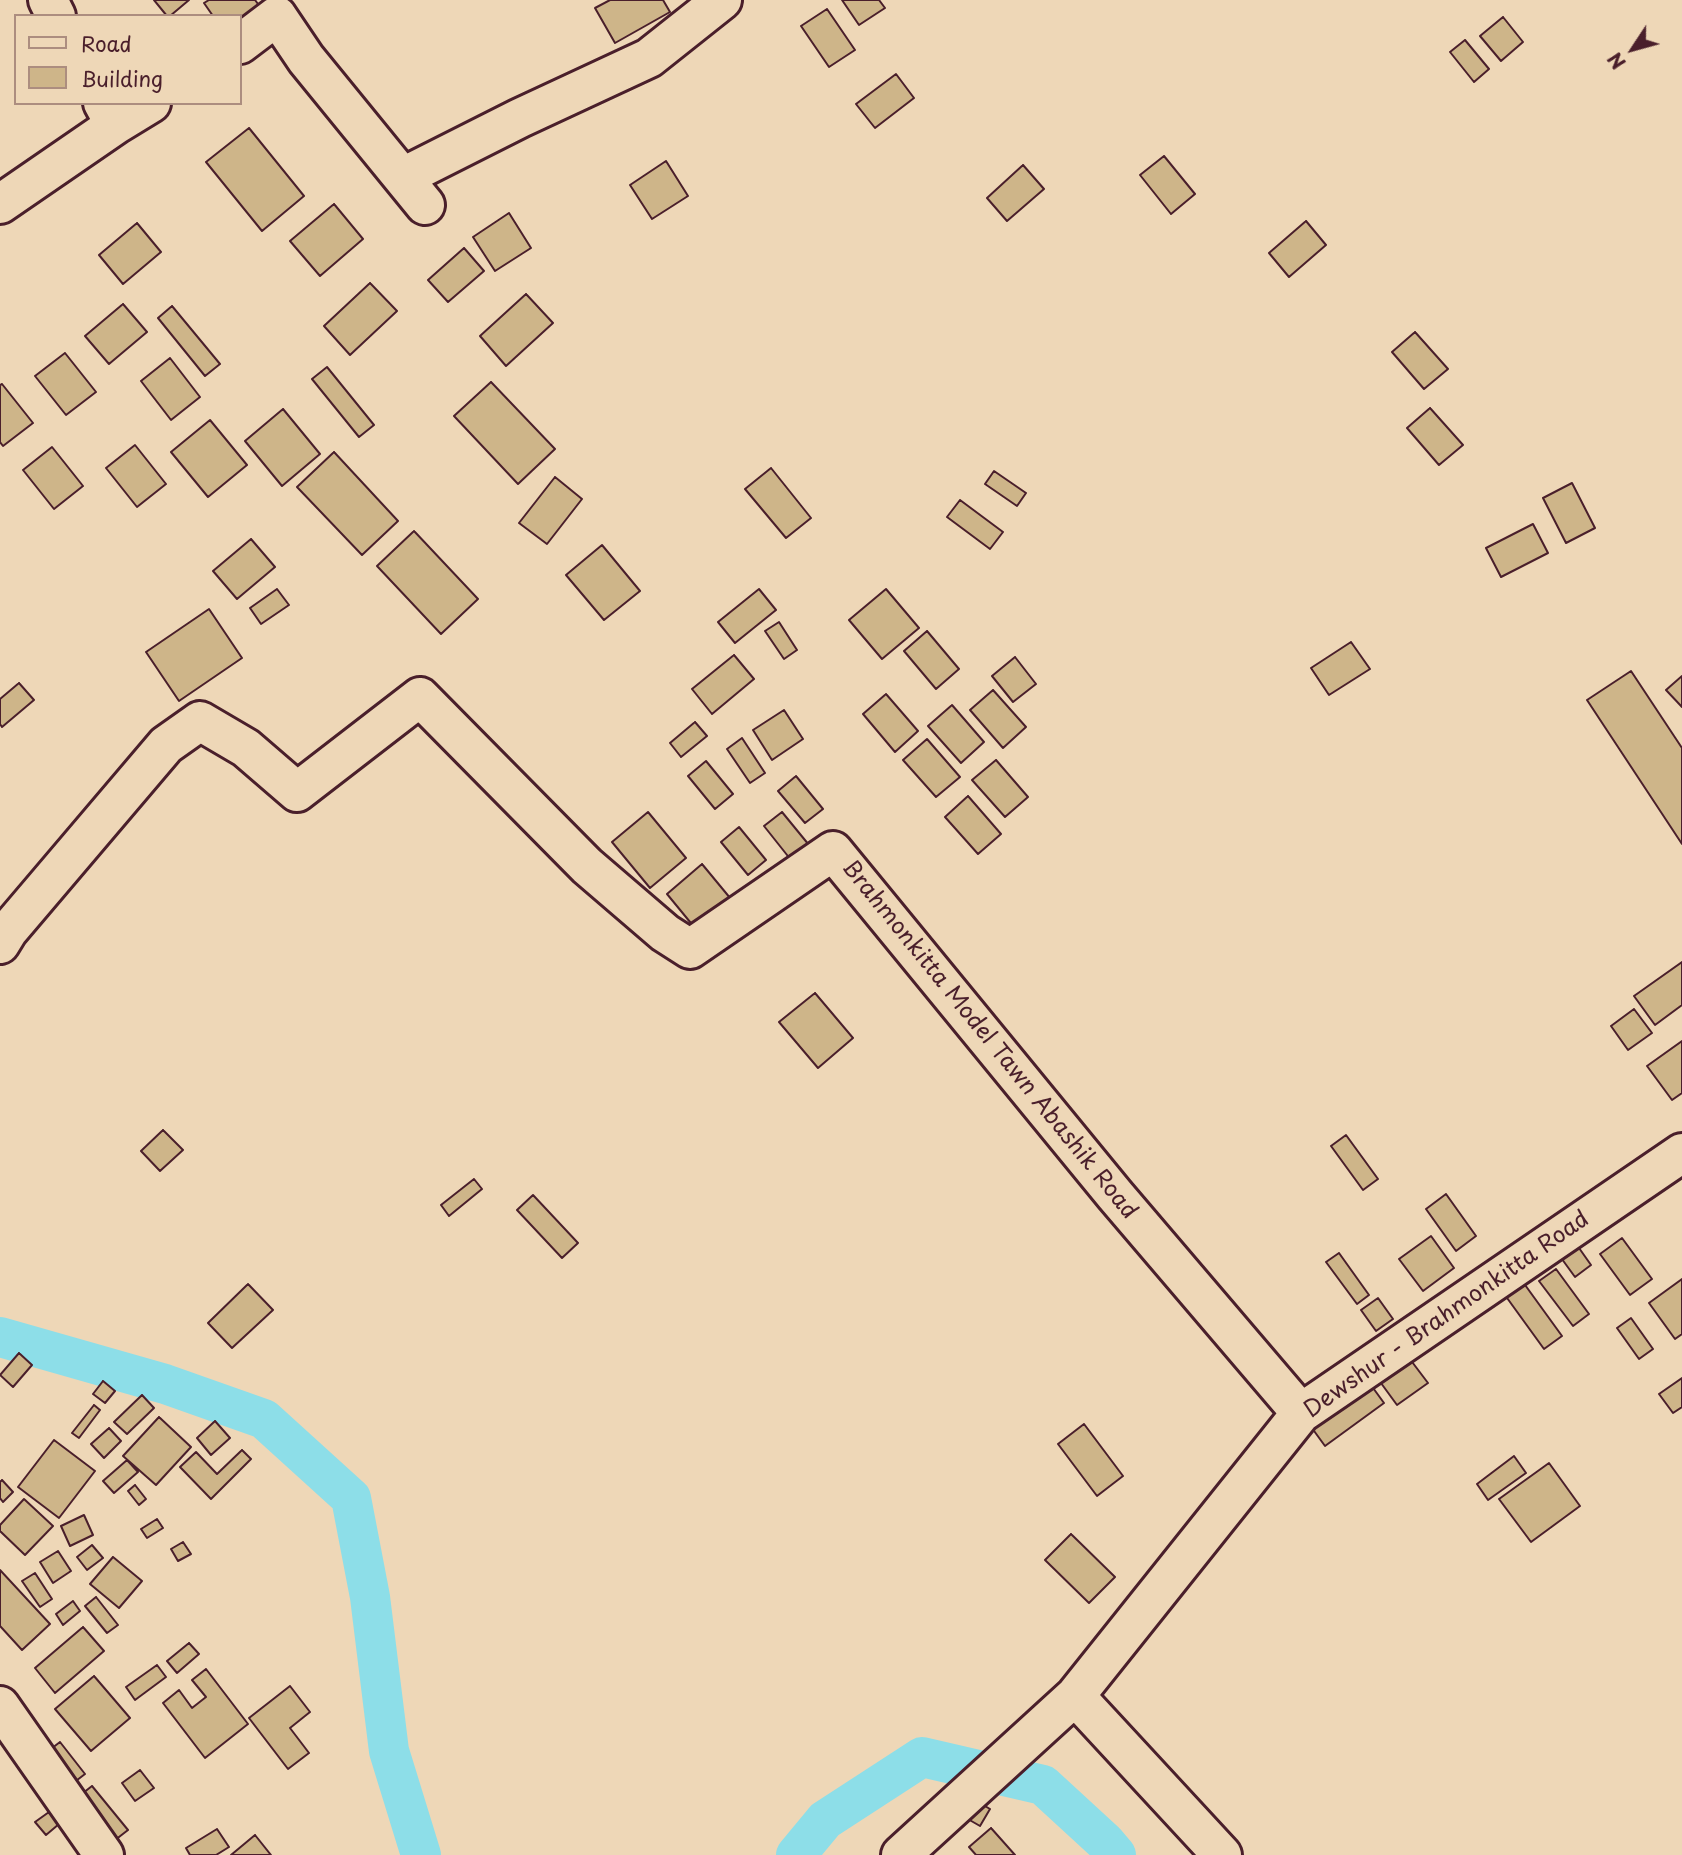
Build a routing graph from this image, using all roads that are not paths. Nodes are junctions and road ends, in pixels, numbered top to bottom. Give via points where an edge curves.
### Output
1 (722, 0) edge
2 (270, 8) edge
3 (242, 42) edge
4 (143, 105) edge
5 (109, 114) edge
6 (0, 204) edge
7 (0, 944) edge
8 (1682, 1153) edge
9 (1301, 1413) junction
10 (1075, 1696) junction
11 (0, 1706) edge
12 (104, 1855) edge
13 (901, 1855) edge
14 (1222, 1855) edge

1 - 2 street via 649,58 520,118 414,191
2 - 3 street
4 - 5 street
5 - 6 street
7 - 9 street, Brahmonkitta Model Tawn Abashik Road via 166,745 200,722 246,748 297,792 420,697 587,866 690,949 833,850 1115,1195
8 - 9 street, Dewshur - Brahmonkitta Road
9 - 10 street, Dewshur - Brahmonkitta Road
10 - 13 street, Dewshur - Brahmonkitta Road
10 - 14 street
11 - 12 street

